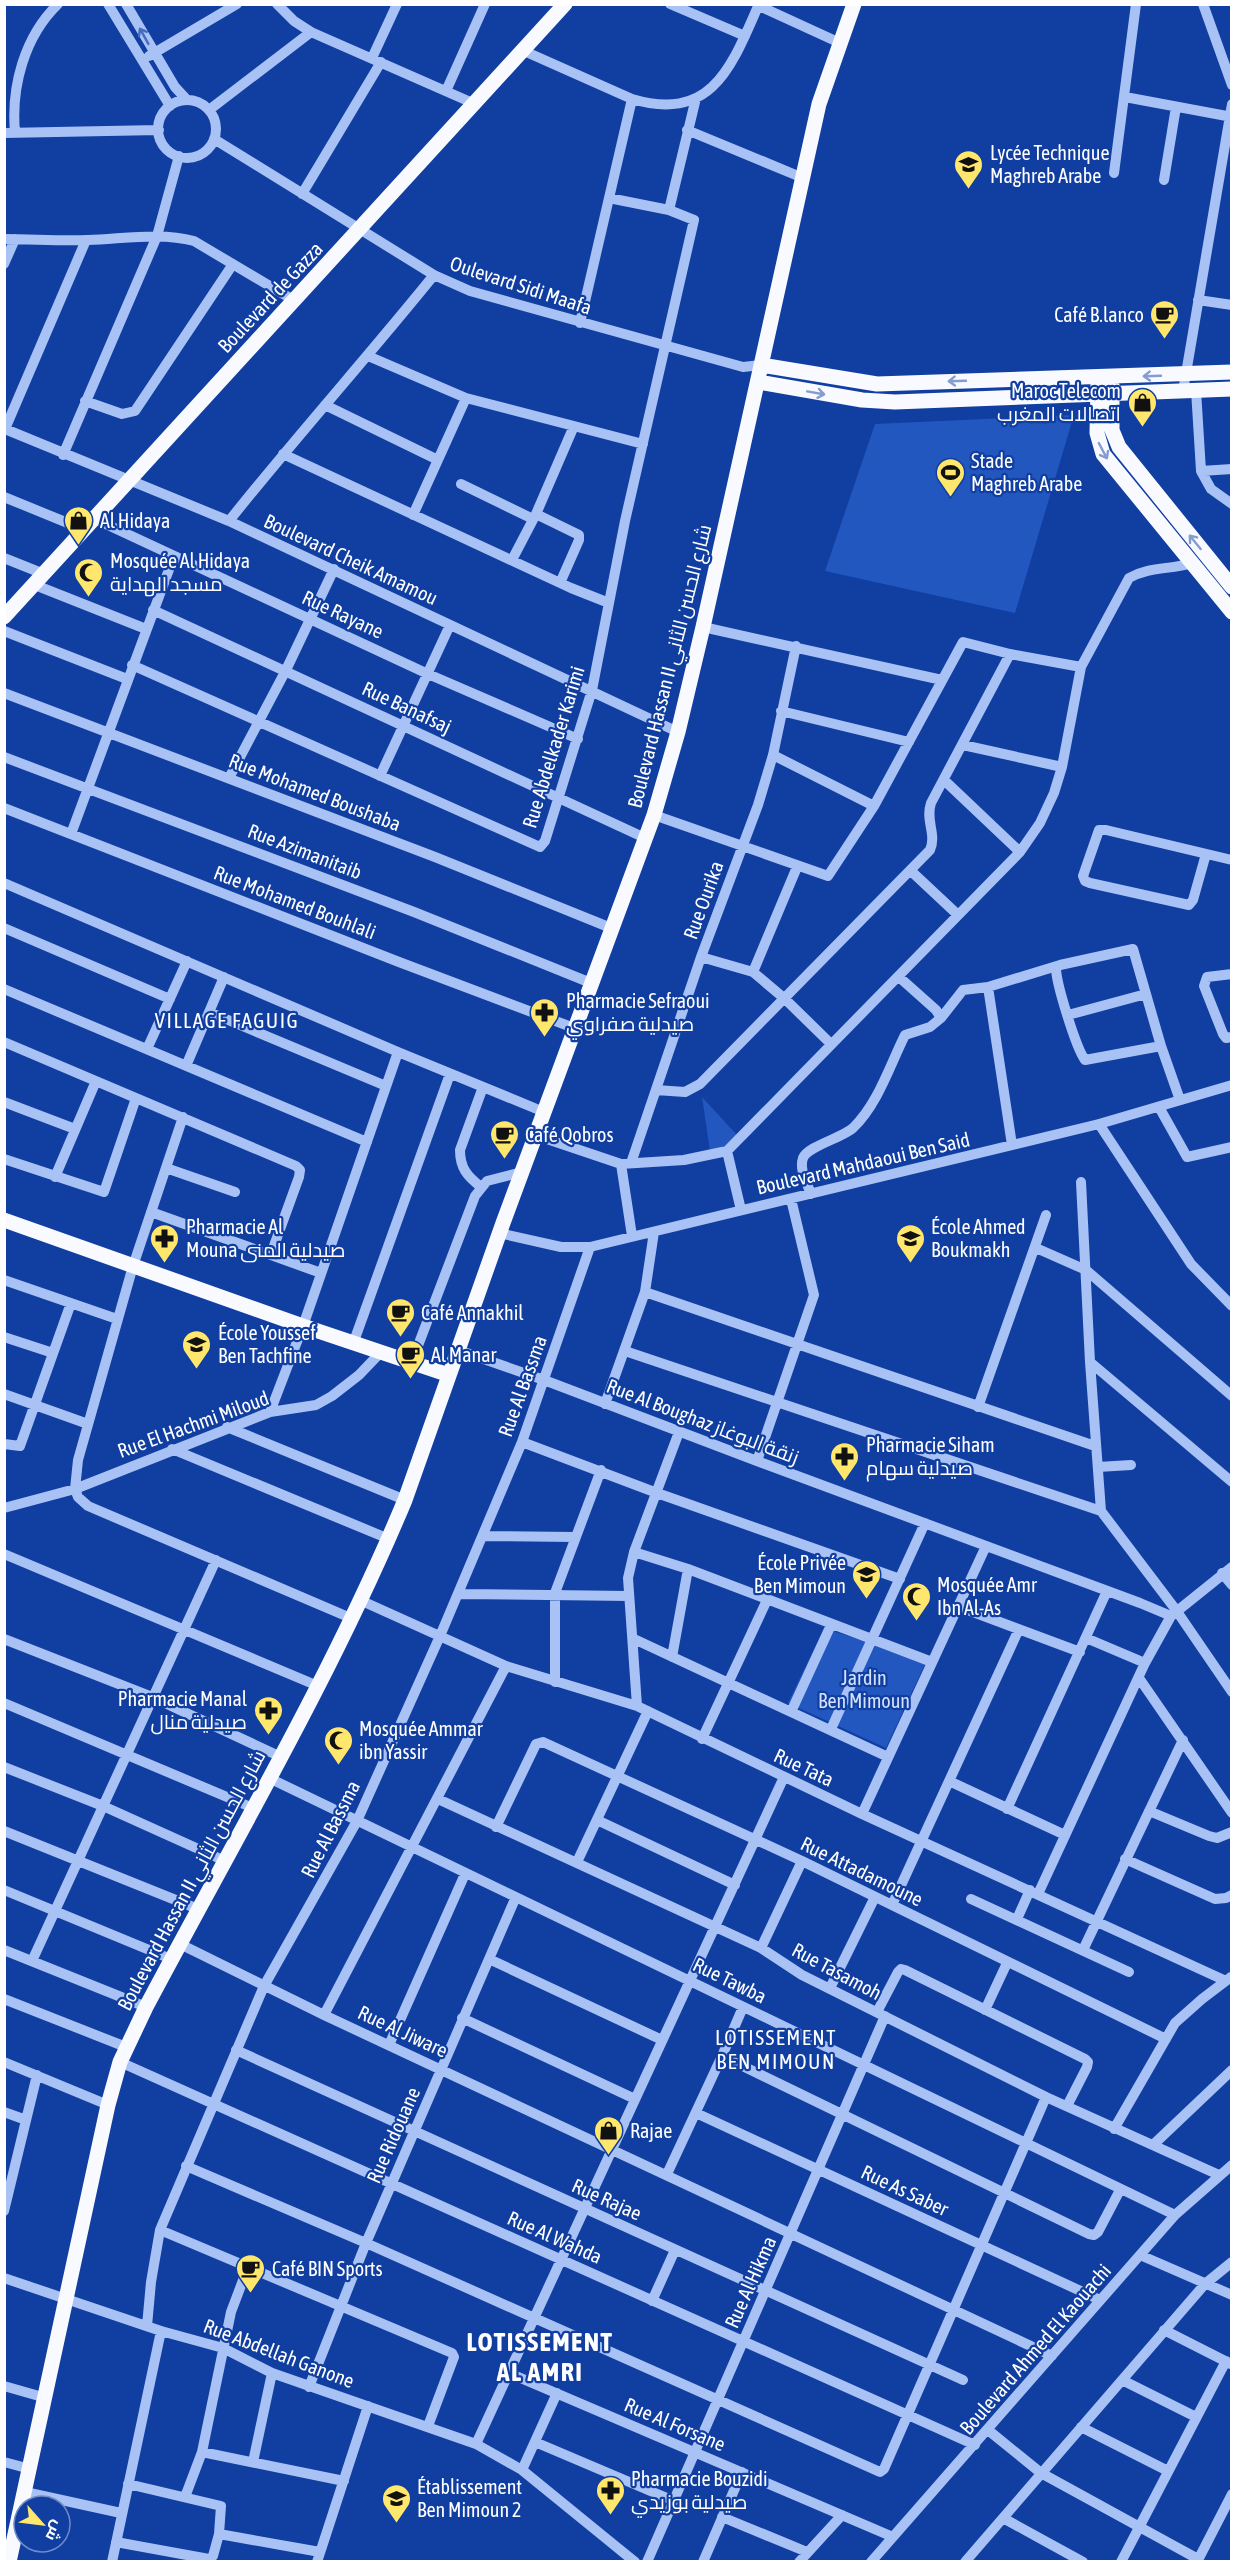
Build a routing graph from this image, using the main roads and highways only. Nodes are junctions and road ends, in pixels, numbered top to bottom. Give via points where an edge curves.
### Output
1 (854, 4) edge
2 (563, 5) edge
3 (761, 365) junction
4 (1232, 372) edge
5 (1104, 377) junction
6 (759, 382) junction
7 (1232, 389) edge
8 (1105, 394) junction
9 (1232, 587) edge
10 (1232, 612) edge
11 (4, 618) edge
12 (4, 1220) edge
13 (449, 1375) junction
14 (9, 2562) edge

1 - 3 main road, Boulevard Hassan II شارع الحسن الثاني via 819,104
2 - 11 main road, Boulevard de Gazza
5 -> 3 main road via 877,384
3 - 6 main road, Boulevard Hassan II شارع الحسن الثاني
4 -> 5 main road
5 - 8 main road
6 -> 8 main road via 881,401
6 - 13 main road, Boulevard Hassan II شارع الحسن الثاني via 678,732 654,815
7 - 8 main road
9 -> 8 main road via 1119,447
8 -> 10 main road via 1097,433 1103,454
12 - 13 main road
13 - 14 main road, Boulevard Hassan II شارع الحسن الثاني via 405,1500 362,1601 120,2062

